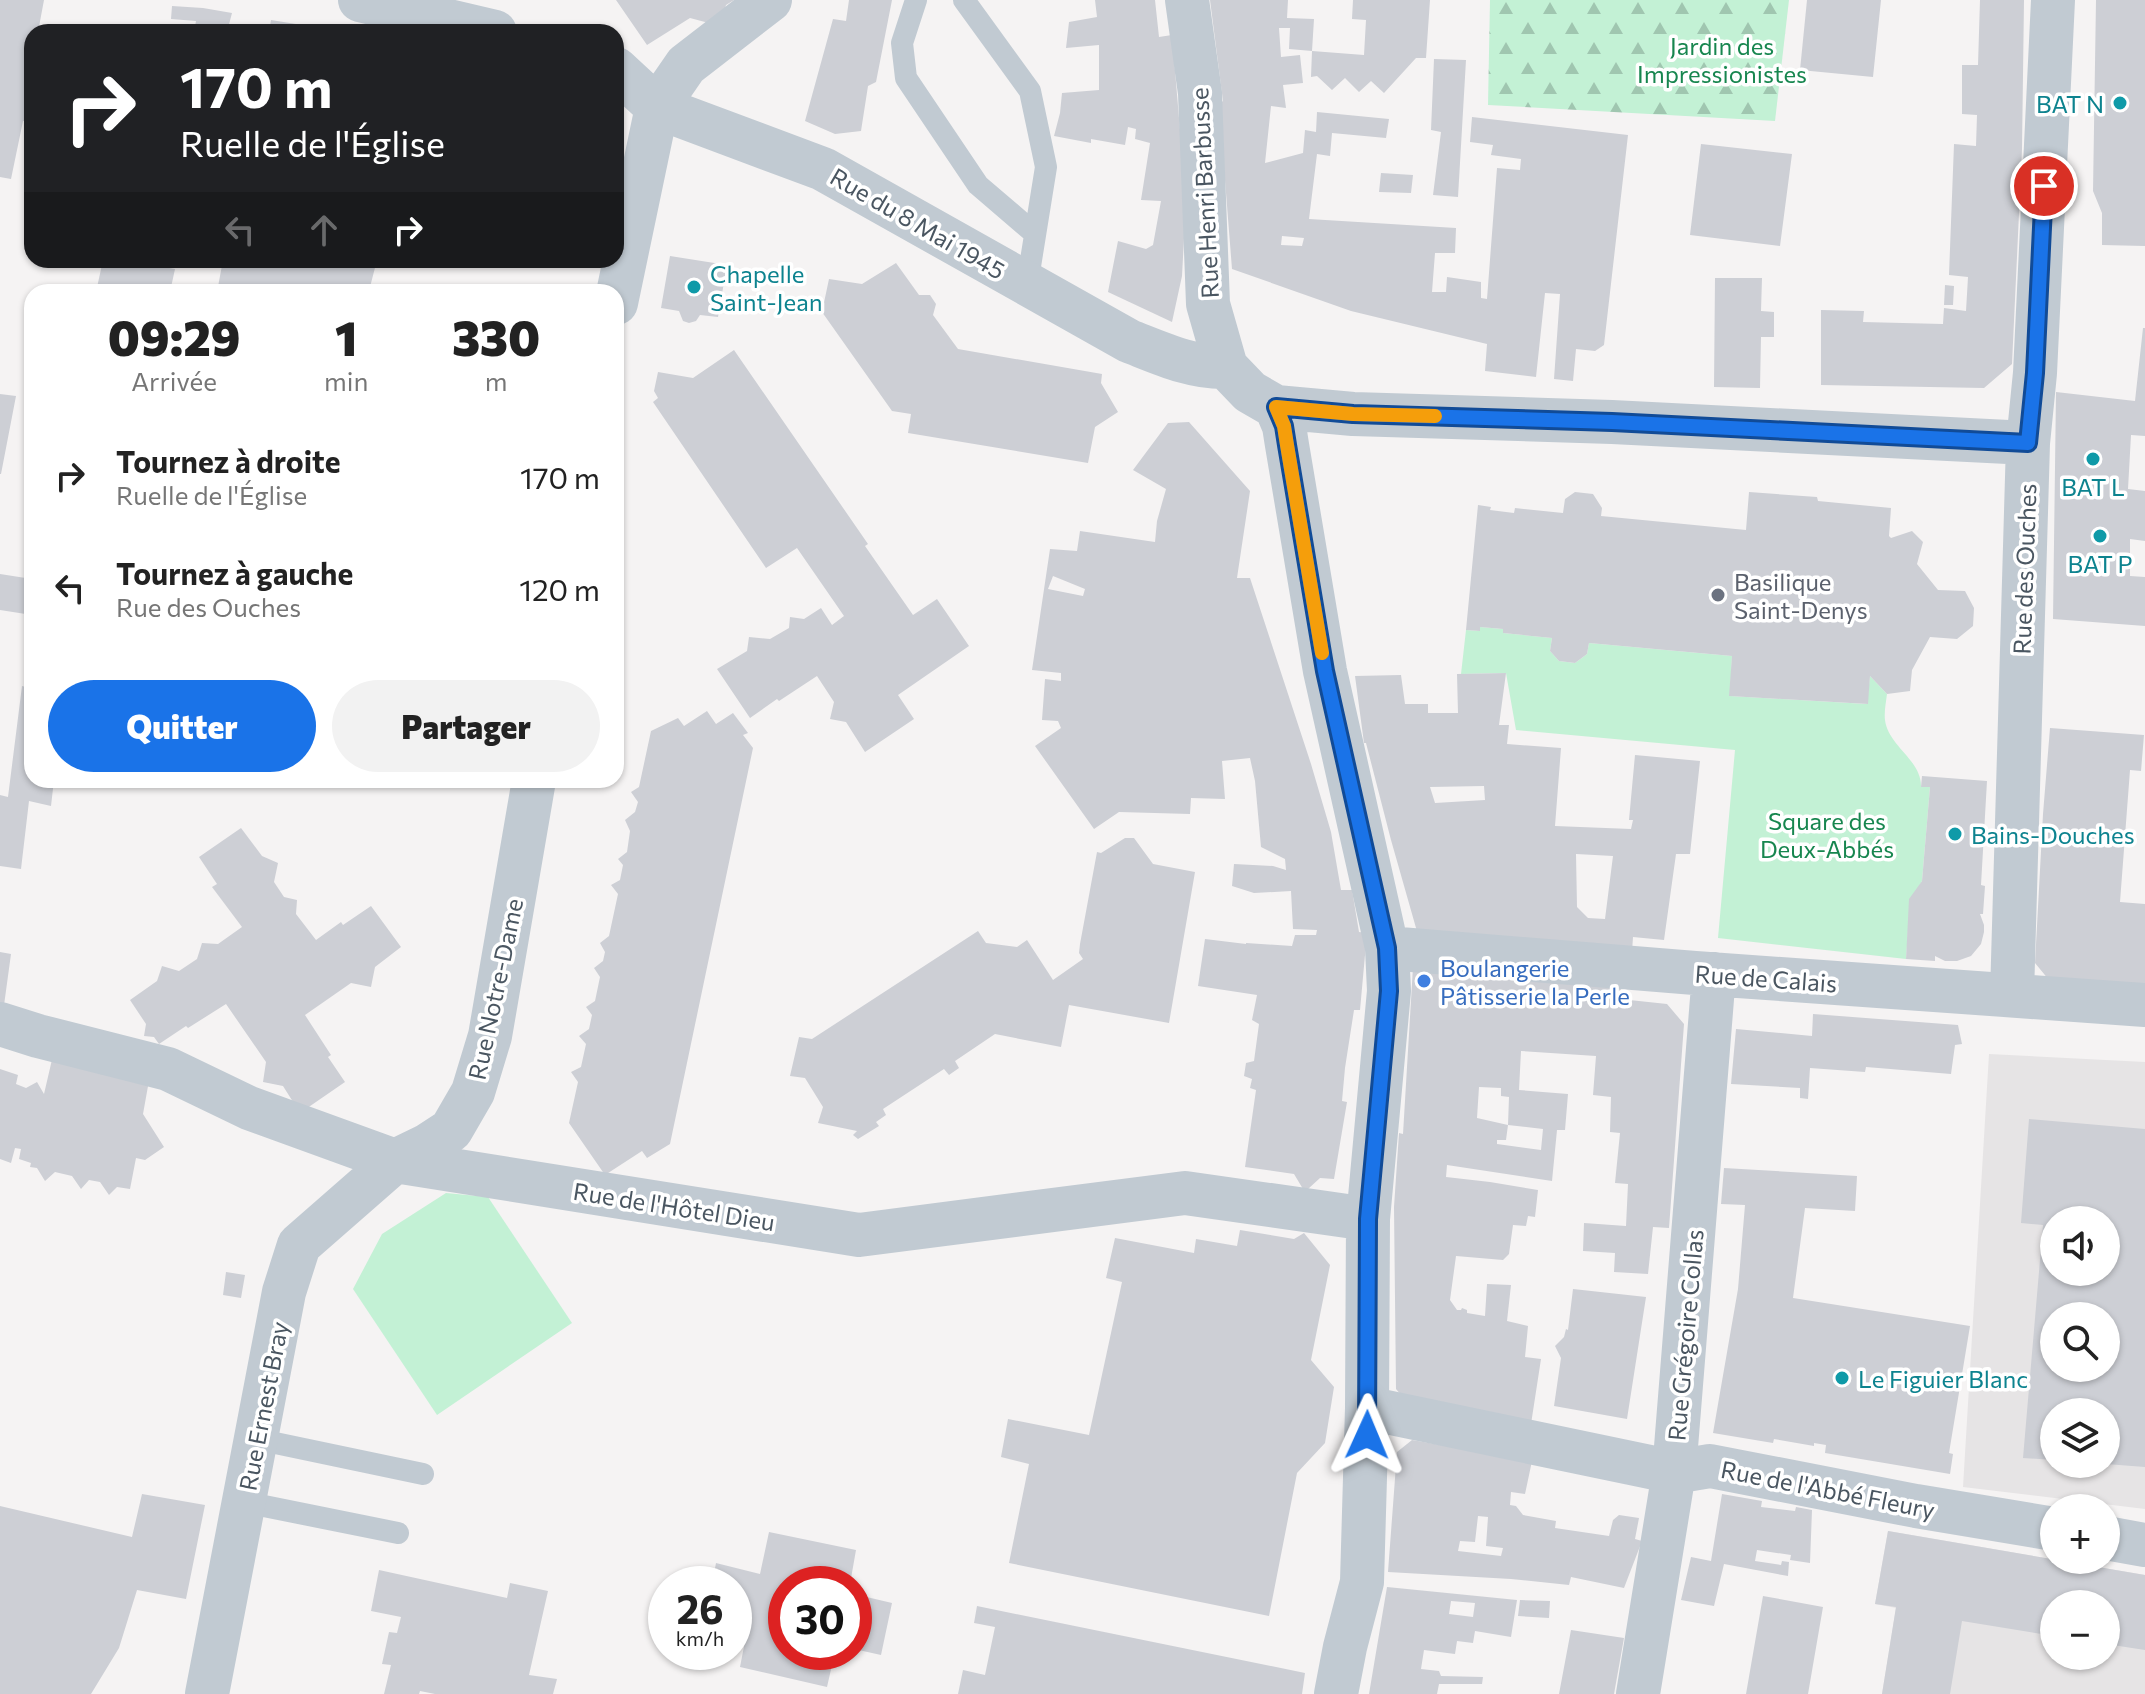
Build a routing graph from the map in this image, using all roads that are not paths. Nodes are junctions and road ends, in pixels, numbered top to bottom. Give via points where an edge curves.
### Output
1 (360, 0) edge
2 (770, 0) edge
3 (916, 0) edge
4 (964, 0) edge
5 (1187, 0) edge
6 (2053, 0) edge
7 (461, 24) edge
8 (624, 76) edge
9 (657, 107) junction
10 (1034, 233) junction
11 (624, 265) edge
12 (1027, 285) junction
13 (1226, 367) junction
14 (1276, 407) junction
15 (2028, 443) junction
16 (533, 788) edge
17 (1387, 948) junction
18 (1714, 974) junction
19 (2012, 995) junction
20 (2145, 1005) edge
21 (0, 1024) edge
22 (395, 1161) junction
23 (1368, 1219) junction
24 (1367, 1408) junction
25 (256, 1439) junction
26 (1674, 1472) junction
27 (423, 1474) dead end
28 (244, 1502) junction
29 (2040, 1527) edge
30 (398, 1533) dead end
31 (2120, 1541) edge
32 (2145, 1545) edge
33 (207, 1694) edge
34 (1336, 1694) edge
35 (1638, 1694) edge

1 - 7 street
2 - 9 street via 686,65
3 - 10 lane via 902,43 906,78 978,185
4 - 10 lane via 1030,91 1046,167
5 - 13 street, Rue Henri Barbusse via 1200,93 1208,304
6 - 15 street, Rue des Ouches
8 - 9 street, Rue du 8 Mai 1945
9 - 11 street
9 - 12 street, Rue du 8 Mai 1945 via 823,169
10 - 12 lane
12 - 13 street, Rue du 8 Mai 1945 via 1129,341 1210,368
13 - 14 street via 1250,392
14 - 15 street
14 - 17 street via 1284,426 1325,671
15 - 19 street, Rue des Ouches
16 - 22 street, Rue Notre-Dame via 490,1036 473,1092 451,1130
17 - 18 street, Rue de Calais
17 - 23 street via 1389,991
18 - 19 street, Rue de Calais
18 - 26 street, Rue Grégoire Collas
19 - 20 street, Rue de Calais
21 - 22 street, Rue de l'Hôtel Dieu via 168,1069 249,1108
22 - 23 street, Rue de l'Hôtel Dieu via 859,1235 1185,1193
22 - 25 street, Rue Ernest Bray via 299,1245 284,1292
23 - 24 street
24 - 26 street, Rue de l'Abbé Fleury
24 - 34 street via 1362,1582
25 - 27 lane
25 - 28 street, Rue Ernest Bray
26 - 29 street, Rue de l'Abbé Fleury via 1710,1466
26 - 35 street, Rue Grégoire Collas
28 - 30 lane
28 - 33 street, Rue Ernest Bray
31 - 32 street

